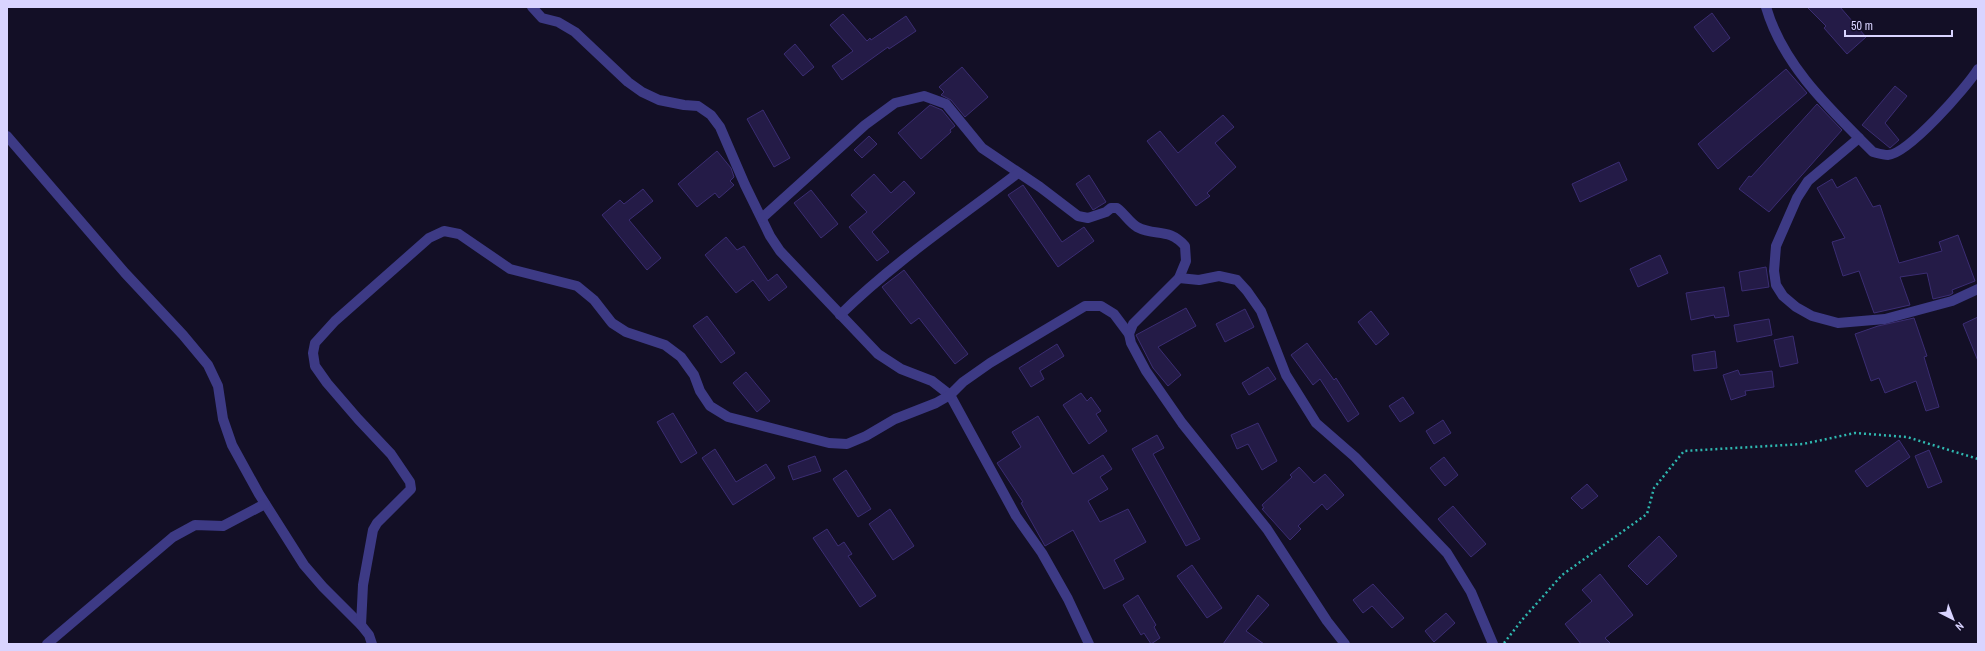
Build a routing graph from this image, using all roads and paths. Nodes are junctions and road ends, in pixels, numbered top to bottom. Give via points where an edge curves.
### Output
1 (532, 7) edge
2 (1766, 7) edge
3 (1978, 69) edge
4 (7, 136) edge
5 (1859, 138) junction
6 (1018, 173) junction
7 (762, 218) junction
8 (1179, 278) junction
9 (1978, 289) edge
10 (840, 316) junction
11 (1129, 334) junction
12 (950, 395) junction
13 (1978, 459) edge
14 (265, 504) junction
15 (361, 625) junction
16 (371, 639) edge
17 (47, 644) edge
18 (378, 644) edge
19 (1089, 644) edge
20 (1345, 644) edge
21 (1493, 644) edge
22 (1504, 644) edge

1 - 7 street via 542,18 558,22 574,32 642,92 659,100 698,106 711,115 720,127 732,158
2 - 5 street via 1776,36 1802,76
3 - 5 street via 1951,104 1904,147 1889,155 1873,152
4 - 14 street via 208,365 218,386 223,419 232,445
5 - 9 street via 1808,181 1797,198 1776,246 1774,271 1776,285 1783,296 1812,316 1838,323 1886,319 1952,301
6 - 7 street via 982,148 946,104 924,96 895,103 865,125
6 - 8 street via 1040,186 1078,216 1088,218 1117,208 1142,230 1172,235 1185,246 1186,261
6 - 10 street via 895,266
7 - 10 street via 780,250
8 - 11 street via 1133,324
8 - 21 street via 1199,280 1219,276 1238,280 1261,311 1286,375 1316,423 1356,457 1447,553 1471,592
10 - 12 street via 878,354 901,369 932,381
11 - 12 street via 1114,314 1101,306 1085,306 990,363 963,382
11 - 20 street via 1146,371 1182,423 1267,529
12 - 15 street via 847,444 830,443 728,417 710,406 700,391 694,375 681,357 665,345 626,332 612,323 594,300 577,286 510,269 459,234 444,230 429,238 335,321 315,343 315,366 358,419 391,454 410,482 411,489 373,530 363,585
12 - 19 street via 1016,516 1042,553
13 - 22 path via 1907,437 1855,433 1803,444 1684,452 1654,488 1647,514 1562,575
14 - 15 street via 304,565 322,587
14 - 17 street via 223,526 195,525 173,537
15 - 16 street
16 - 18 street

